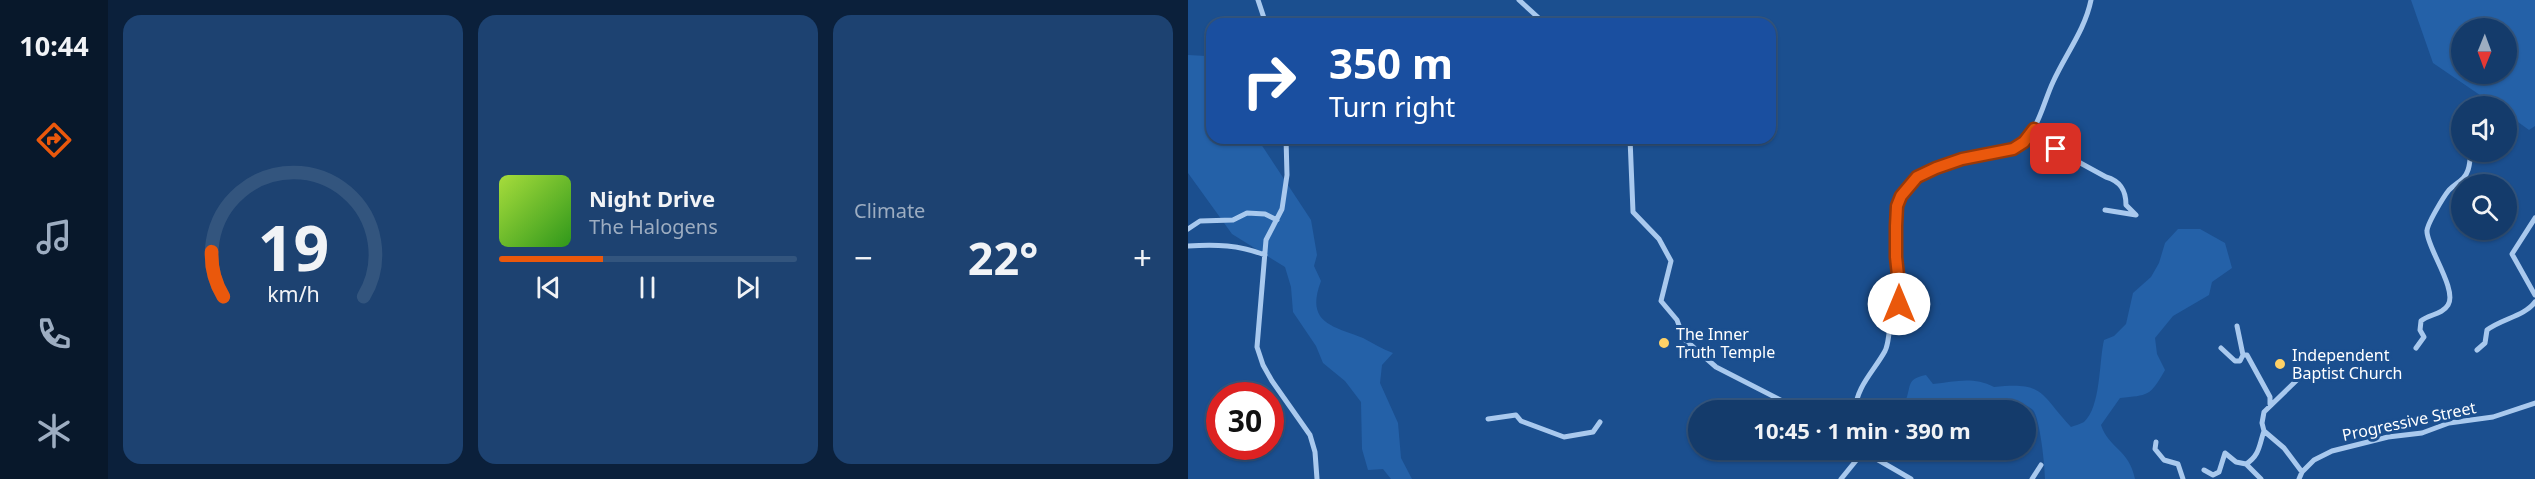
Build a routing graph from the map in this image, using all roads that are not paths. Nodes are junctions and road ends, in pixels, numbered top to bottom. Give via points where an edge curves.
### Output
1 (1258, 0) edge
2 (1519, 0) edge
3 (2091, 0) edge
4 (1264, 18) edge
5 (1539, 18) edge
6 (2034, 129) junction
7 (1286, 144) edge
8 (1630, 144) edge
9 (2469, 162) edge
10 (2105, 210) dead end
11 (2535, 218) edge
12 (1277, 220) junction
13 (1188, 229) edge
14 (1188, 246) edge
15 (1265, 255) junction
16 (2535, 295) edge
17 (2535, 302) edge
18 (2237, 326) dead end
19 (2221, 348) dead end
20 (2416, 348) dead end
21 (2477, 350) dead end
22 (2243, 355) junction
23 (2299, 378) dead end
24 (1780, 400) edge
25 (1856, 400) edge
26 (2535, 403) edge
27 (2270, 404) junction
28 (1488, 419) dead end
29 (1600, 422) dead end
30 (2264, 431) junction
31 (2156, 442) dead end
32 (1855, 460) edge
33 (1878, 460) edge
34 (2246, 464) junction
35 (2041, 465) dead end
36 (2204, 470) dead end
37 (2302, 472) junction
38 (1317, 479) edge
39 (1841, 479) edge
40 (1911, 479) edge
41 (2032, 479) edge
42 (2183, 479) edge
43 (2261, 479) edge
44 (2300, 479) edge

1 - 4 street
2 - 5 street
3 - 6 street
6 - 10 street via 2040,141 2115,180 2126,194 2126,205 2136,215
6 - 25 street via 2013,149 1962,159 1917,177 1901,196 1896,226 1899,304 1886,348
7 - 12 street via 1287,176
8 - 24 street via 1634,212 1659,239 1671,261 1661,301 1677,320 1684,339 1724,372
9 - 20 street via 2461,181 2450,189 2428,225 2426,233 2451,297 2440,312 2421,321 2424,337
11 - 16 street via 2512,254
12 - 13 street via 1265,214 1247,213 1233,220 1200,221
12 - 15 street via 1266,240
14 - 15 street via 1220,244
15 - 38 street via 1257,347 1272,381 1310,435
17 - 21 street via 2528,310 2487,330 2485,343
18 - 22 street
19 - 22 street via 2235,362
22 - 27 street via 2247,355 2271,397
23 - 27 street
26 - 37 street, Progressive Street via 2493,417 2449,423 2422,433 2388,437 2332,452 2314,459
27 - 30 street via 2264,412
28 - 29 street via 1516,415 1538,429 1564,437 1593,432
30 - 34 street via 2258,454
30 - 37 street via 2284,448
31 - 42 street via 2155,449 2164,460 2178,464
32 - 39 street
33 - 40 street
34 - 36 street via 2225,453 2219,472 2213,475
34 - 43 street
35 - 41 street
37 - 44 street

